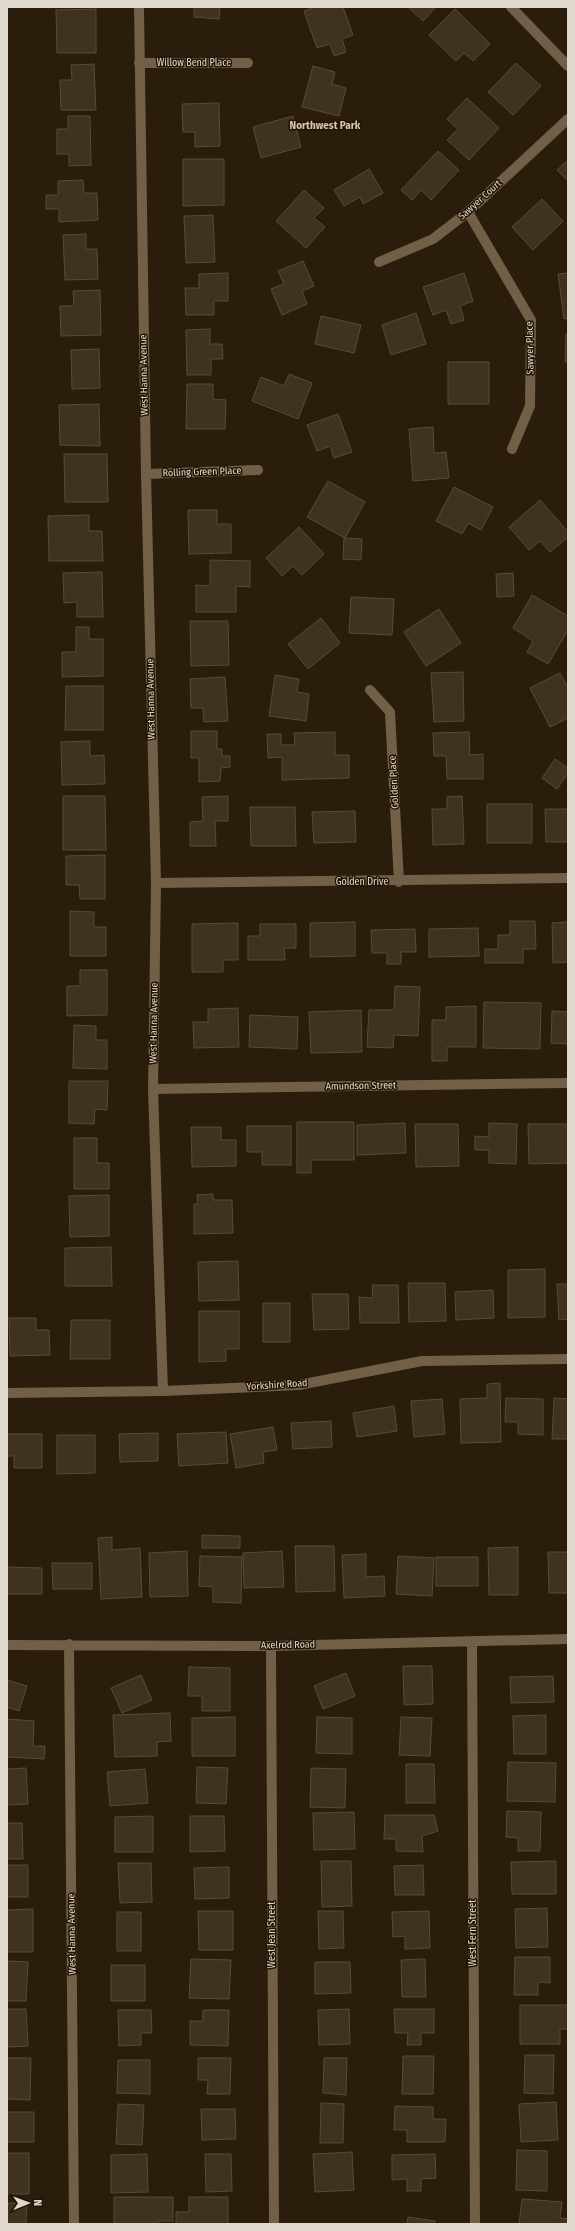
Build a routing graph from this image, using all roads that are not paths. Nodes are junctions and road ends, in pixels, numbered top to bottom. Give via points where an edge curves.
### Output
1 (139, 7) edge
2 (511, 7) edge
3 (248, 63) dead end
4 (139, 64) junction
5 (568, 66) edge
6 (568, 119) edge
7 (468, 212) junction
8 (379, 262) dead end
9 (512, 450) dead end
10 (258, 470) dead end
11 (146, 474) junction
12 (370, 690) dead end
13 (568, 878) edge
14 (399, 882) junction
15 (156, 883) junction
16 (568, 1083) edge
17 (153, 1089) junction
18 (568, 1359) edge
19 (163, 1392) junction
20 (7, 1393) edge
21 (568, 1639) edge
22 (472, 1642) junction
23 (7, 1644) edge
24 (69, 1644) junction
25 (271, 1646) junction
26 (74, 2224) edge
27 (274, 2224) edge
28 (475, 2224) edge

1 - 4 street, West Hanna Avenue
2 - 5 street
3 - 4 street, Willow Bend Place
4 - 11 street, West Hanna Avenue
6 - 7 street, Sawyer Court
7 - 8 street, Sawyer Court via 433,239
7 - 9 street, Sawyer Place via 531,320 530,406
10 - 11 street, Rolling Green Place
11 - 15 street, West Hanna Avenue
12 - 14 street, Golden Place via 390,712
13 - 14 street, Golden Drive
14 - 15 street, Golden Drive
15 - 17 street, West Hanna Avenue
16 - 17 street, Amundson Street
17 - 19 street, West Hanna Avenue
18 - 19 street, Yorkshire Road via 422,1361 299,1385
19 - 20 street, Yorkshire Road
21 - 22 street, Axelrod Road
22 - 25 street, Axelrod Road
22 - 28 street, West Fern Street
23 - 24 street, Axelrod Road
24 - 25 street, Axelrod Road
24 - 26 street, West Hanna Avenue
25 - 27 street, West Jean Street

